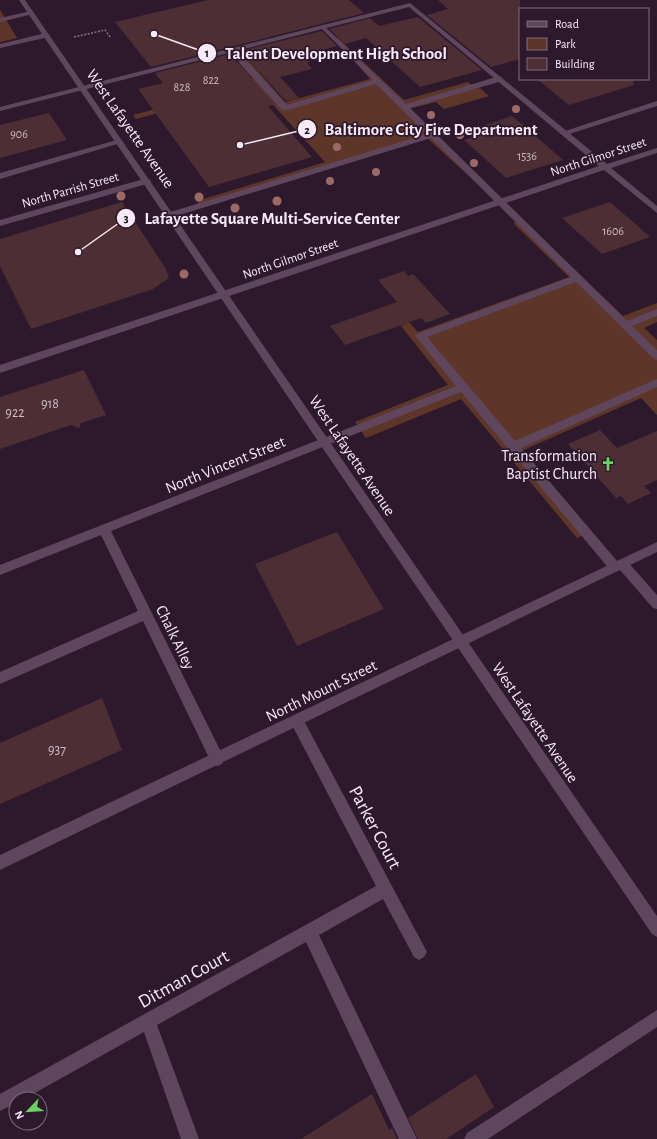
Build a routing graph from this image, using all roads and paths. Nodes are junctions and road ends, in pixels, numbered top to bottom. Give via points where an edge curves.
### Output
1 (22, 0) edge
2 (31, 13) junction
3 (0, 20) edge
4 (323, 27) junction
5 (46, 35) junction
6 (74, 37) dead end
7 (111, 38) dead end
8 (0, 46) edge
9 (232, 50) junction
10 (499, 79) junction
11 (378, 81) junction
12 (83, 88) junction
13 (657, 103) edge
14 (404, 107) junction
15 (0, 109) edge
16 (564, 133) junction
17 (433, 136) junction
18 (120, 142) junction
19 (657, 150) edge
20 (604, 167) junction
21 (0, 176) edge
22 (147, 181) junction
23 (500, 202) junction
24 (657, 210) edge
25 (170, 215) junction
26 (0, 222) edge
27 (578, 278) junction
28 (224, 294) junction
29 (657, 312) edge
30 (625, 324) junction
31 (657, 356) edge
32 (0, 369) edge
33 (657, 383) edge
34 (463, 387) junction
35 (324, 442) junction
36 (512, 447) junction
37 (104, 529) junction
38 (657, 547) edge
39 (619, 566) junction
40 (0, 570) edge
41 (657, 604) edge
42 (145, 614) junction
43 (461, 642) junction
44 (0, 678) edge
45 (297, 721) junction
46 (217, 759) junction
47 (0, 863) edge
48 (386, 889) junction
49 (657, 929) edge
50 (309, 931) junction
51 (419, 952) dead end
52 (657, 1018) edge
53 (148, 1021) junction
54 (0, 1103) edge
55 (190, 1139) edge
56 (408, 1139) edge
57 (473, 1139) edge

1 - 2 street, West Lafayette Avenue
2 - 3 street
2 - 5 street, West Lafayette Avenue
4 - 9 street
4 - 10 street via 410,5
4 - 11 street
5 - 8 street
5 - 12 street, West Lafayette Avenue
6 - 7 path via 105,30
9 - 11 street via 285,108
9 - 12 street
10 - 14 street
10 - 16 street
11 - 14 street
12 - 15 street
12 - 18 street, West Lafayette Avenue
13 - 16 street
14 - 17 street
16 - 20 street
17 - 23 street
17 - 25 street
18 - 21 street
18 - 22 street, West Lafayette Avenue
19 - 20 street, North Gilmor Street
20 - 23 street, North Gilmor Street
20 - 24 street
22 - 25 street, West Lafayette Avenue
22 - 26 street, North Parrish Street
23 - 27 street
23 - 28 street, North Gilmor Street
25 - 28 street, West Lafayette Avenue
27 - 30 street
27 - 34 street via 420,336
28 - 32 street, North Gilmor Street
28 - 35 street, West Lafayette Avenue
29 - 30 street
30 - 31 street
33 - 36 street
34 - 35 street, North Vincent Street
34 - 36 street
35 - 37 street, North Vincent Street
35 - 43 street, West Lafayette Avenue
36 - 39 street
37 - 40 street, North Vincent Street
37 - 42 street, Chalk Alley
38 - 39 street, North Mount Street
39 - 41 street
39 - 43 street, North Mount Street
42 - 44 street
42 - 46 street, Chalk Alley
43 - 45 street, North Mount Street
43 - 49 street, West Lafayette Avenue
45 - 46 street, North Mount Street
45 - 48 street, Parker Court
46 - 47 street, North Mount Street
48 - 50 street, Ditman Court
48 - 51 street, Parker Court
50 - 53 street, Ditman Court
50 - 56 street
52 - 57 street
53 - 54 street, Ditman Court
53 - 55 street

